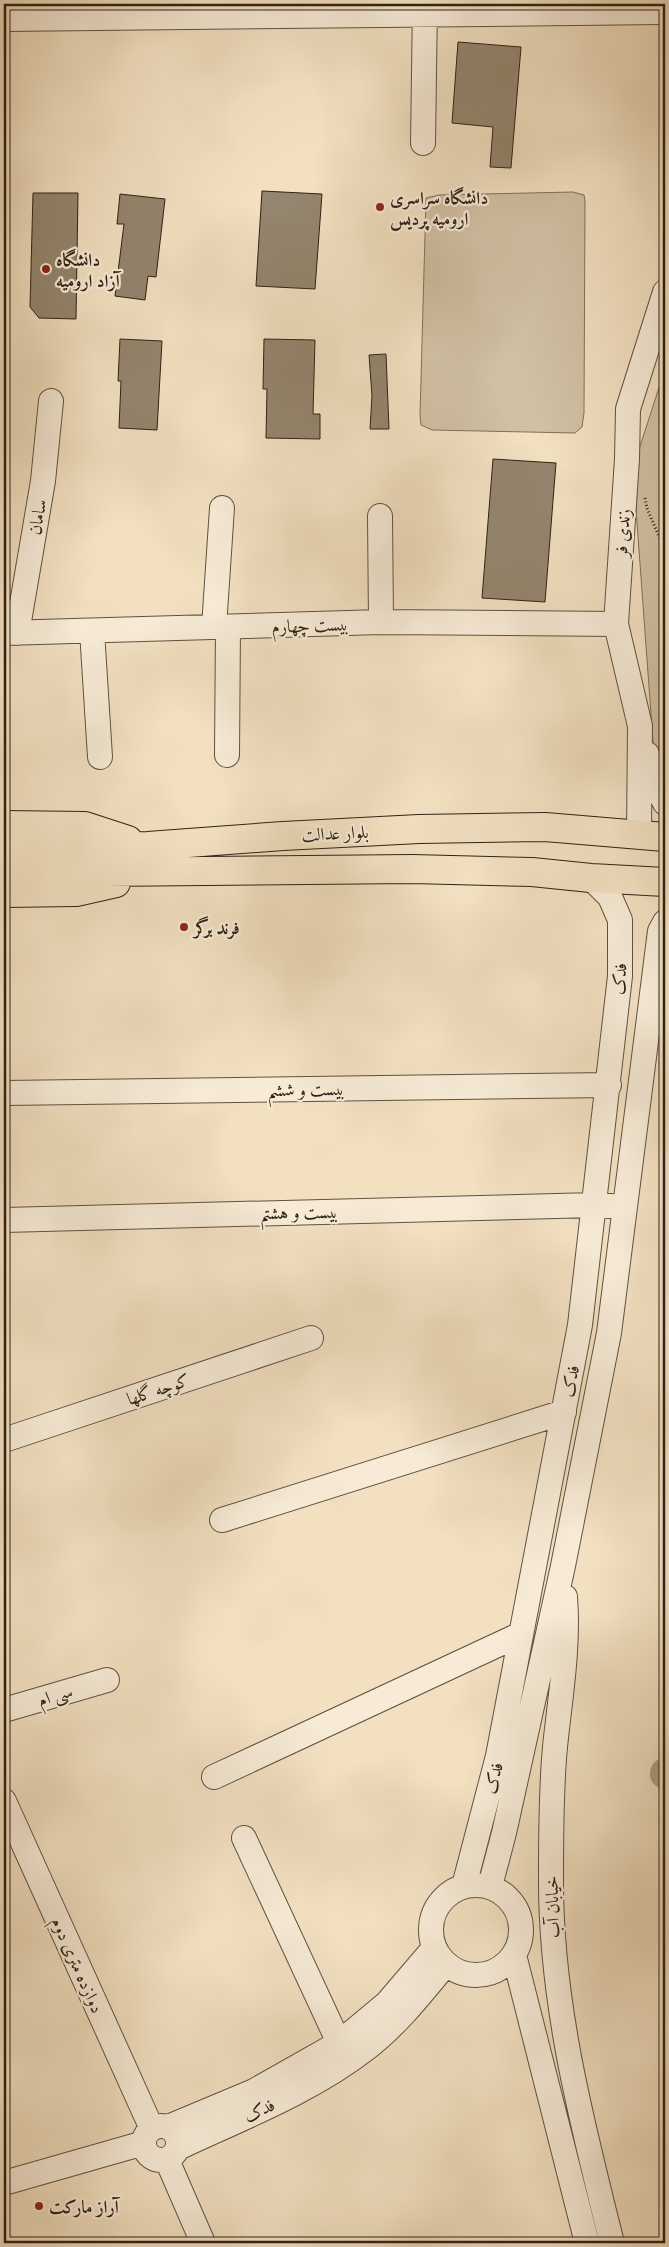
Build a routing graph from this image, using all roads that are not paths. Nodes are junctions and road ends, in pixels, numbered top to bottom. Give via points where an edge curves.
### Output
1 (425, 9) edge
2 (665, 12) edge
3 (4, 19) edge
4 (423, 143) dead end
5 (665, 292) edge
6 (51, 401) dead end
7 (222, 508) dead end
8 (380, 516) dead end
9 (381, 622) junction
10 (616, 624) junction
11 (221, 627) junction
12 (92, 631) junction
13 (10, 633) edge
14 (640, 726) junction
15 (227, 754) dead end
16 (100, 758) dead end
17 (665, 803) edge
18 (4, 825) edge
19 (652, 836) edge
20 (148, 846) junction
21 (4, 849) edge
22 (174, 871) junction
23 (4, 873) edge
24 (591, 878) junction
25 (665, 882) edge
26 (4, 893) edge
27 (665, 922) edge
28 (609, 1085) junction
29 (4, 1093) edge
30 (594, 1205) junction
31 (625, 1207) junction
32 (4, 1220) edge
33 (312, 1338) dead end
34 (564, 1412) junction
35 (4, 1440) edge
36 (222, 1520) dead end
37 (563, 1566) junction
38 (521, 1634) junction
39 (107, 1680) dead end
40 (4, 1710) edge
41 (214, 1777) dead end
42 (4, 1801) edge
43 (244, 1838) dead end
44 (464, 1886) junction
45 (490, 1886) junction
46 (514, 1955) junction
47 (440, 1956) junction
48 (339, 2044) junction
49 (162, 2142) junction
50 (4, 2183) edge
51 (203, 2243) edge
52 (587, 2243) edge
53 (612, 2243) edge

1 - 2 street
1 - 3 street
1 - 4 street
5 - 10 street, زندی فر via 628,410
6 - 13 street, سامان via 43,481
7 - 11 street
8 - 9 street
9 - 10 street, بیست چهارم
9 - 11 street, بیست چهارم
10 - 14 street, زندی فر
11 - 12 street, بیست چهارم
11 - 15 street
12 - 13 street, بیست چهارم
12 - 16 street
14 - 17 street via 653,780
14 - 19 street, زندی فر via 639,777
18 - 20 main road via 85,826
19 - 20 main road, بلوار عدالت via 545,827 429,829
20 - 21 main road, بلوار عدالت
22 - 23 main road, بلوار عدالت
22 - 24 main road, بلوار عدالت via 412,869 532,872
22 - 26 main road via 76,892
24 - 25 main road, بلوار عدالت
24 - 28 street, فدک via 610,897 620,920 620,976
27 - 31 street, فدک via 660,931
28 - 29 street, بیست و ششم
28 - 30 street, فدک
30 - 31 street, بیست و هشتم
30 - 32 street, بیست و هشتم
30 - 34 street, فدک via 580,1325
31 - 37 street, فدک via 609,1333
33 - 35 street, کوچه گلها
34 - 36 street
34 - 38 street, فدک
37 - 45 street, فدک
37 - 53 street, خیابان آب via 567,1622 555,1750 550,1876 555,1970 576,2098
38 - 41 street
38 - 44 street, فدک via 498,1756
39 - 40 street, سی ام
42 - 49 street, دوازده متری دوم
43 - 48 street
44 - 45 street
44 - 47 street via 450,1892 432,1917 430,1933
45 - 46 street via 510,1900 521,1922 520,1939
46 - 47 street via 490,1973 474,1975 459,1972
46 - 52 street
47 - 48 street, فدک
47 - 49 street, فدک via 406,2012 367,2048 302,2088
48 - 49 street, فدک
49 - 50 street, فدک
49 - 51 street, دوازده متری دوم

